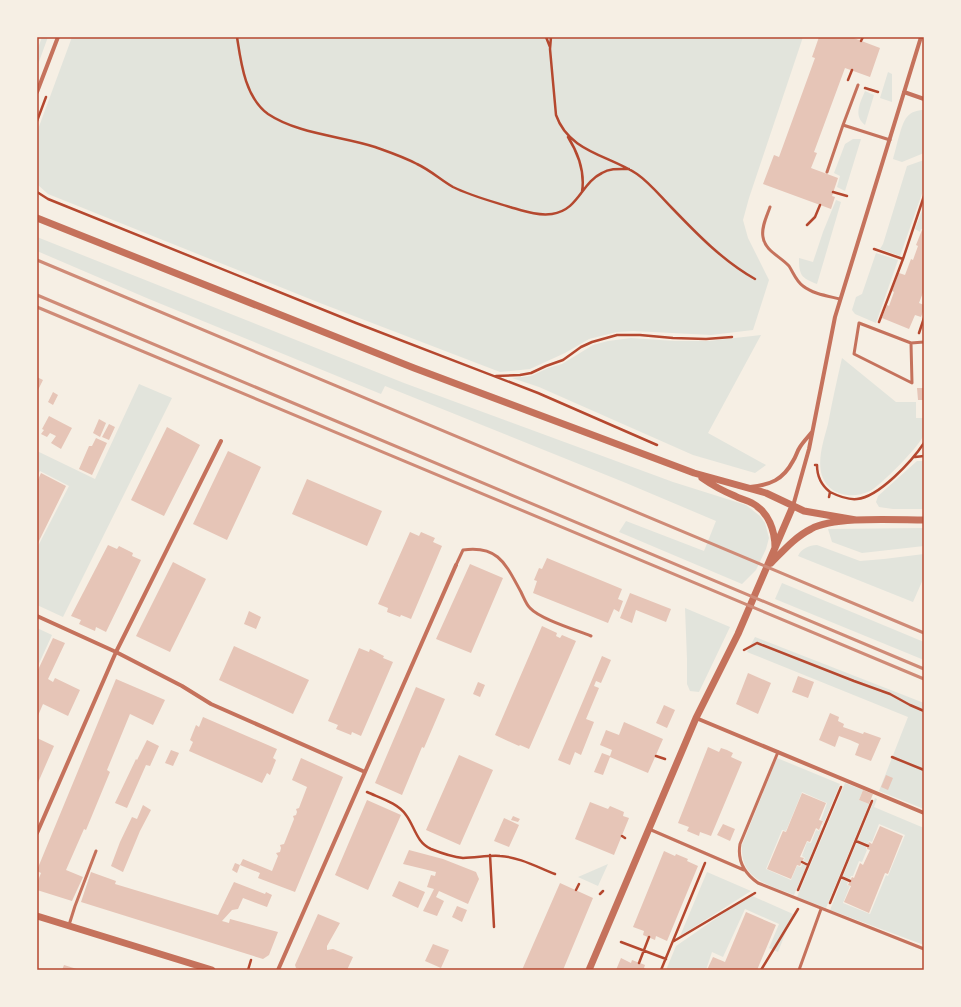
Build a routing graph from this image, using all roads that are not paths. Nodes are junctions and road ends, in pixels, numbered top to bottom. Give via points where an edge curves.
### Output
1 (58, 37) edge
2 (922, 37) edge
3 (858, 85) dead end
4 (37, 92) edge
5 (904, 92) junction
6 (924, 99) edge
7 (843, 125) junction
8 (890, 140) junction
9 (827, 172) dead end
10 (770, 207) dead end
11 (37, 218) edge
12 (840, 299) junction
13 (924, 342) edge
14 (911, 343) junction
15 (812, 432) junction
16 (221, 441) dead end
17 (694, 473) junction
18 (745, 487) junction
19 (793, 506) junction
20 (856, 520) junction
21 (924, 520) edge
22 (775, 550) junction
23 (769, 564) junction
24 (456, 565) joint
25 (37, 616) edge
26 (591, 636) dead end
27 (116, 652) junction
28 (696, 718) junction
29 (778, 752) junction
30 (365, 772) junction
31 (924, 813) edge
32 (649, 829) junction
33 (37, 833) edge
34 (96, 851) dead end
35 (744, 870) junction
36 (821, 909) junction
37 (37, 916) edge
38 (69, 925) junction
39 (924, 949) edge
40 (212, 970) edge
41 (278, 970) edge
42 (589, 970) edge
43 (799, 970) edge

1 - 4 street
2 - 5 street
3 - 7 lane
5 - 6 street
5 - 8 street
7 - 8 lane
7 - 9 lane
8 - 12 street
10 - 12 lane via 763,230 767,247 787,264 803,287
11 - 17 street via 414,368
12 - 15 street
13 - 14 lane
14 - 14 lane via 859,323 854,354 912,383
15 - 18 street via 784,474 766,485
15 - 19 street
16 - 27 street
17 - 18 street
17 - 22 street via 762,510 773,531
18 - 19 street via 766,493
19 - 20 street
19 - 22 street
20 - 21 street
20 - 23 street via 822,524 812,528
22 - 23 street
23 - 28 street
24 - 26 lane via 463,550 486,551 496,556 505,564 529,607 541,616
24 - 30 street
25 - 27 street
27 - 30 street via 211,704
27 - 33 street
28 - 29 street
28 - 32 street
29 - 31 street
29 - 35 lane via 740,844 739,853
30 - 41 street
32 - 35 lane
32 - 42 street
34 - 38 lane
35 - 36 lane via 750,878 766,887
36 - 39 lane
36 - 43 lane
37 - 38 street
38 - 40 street

